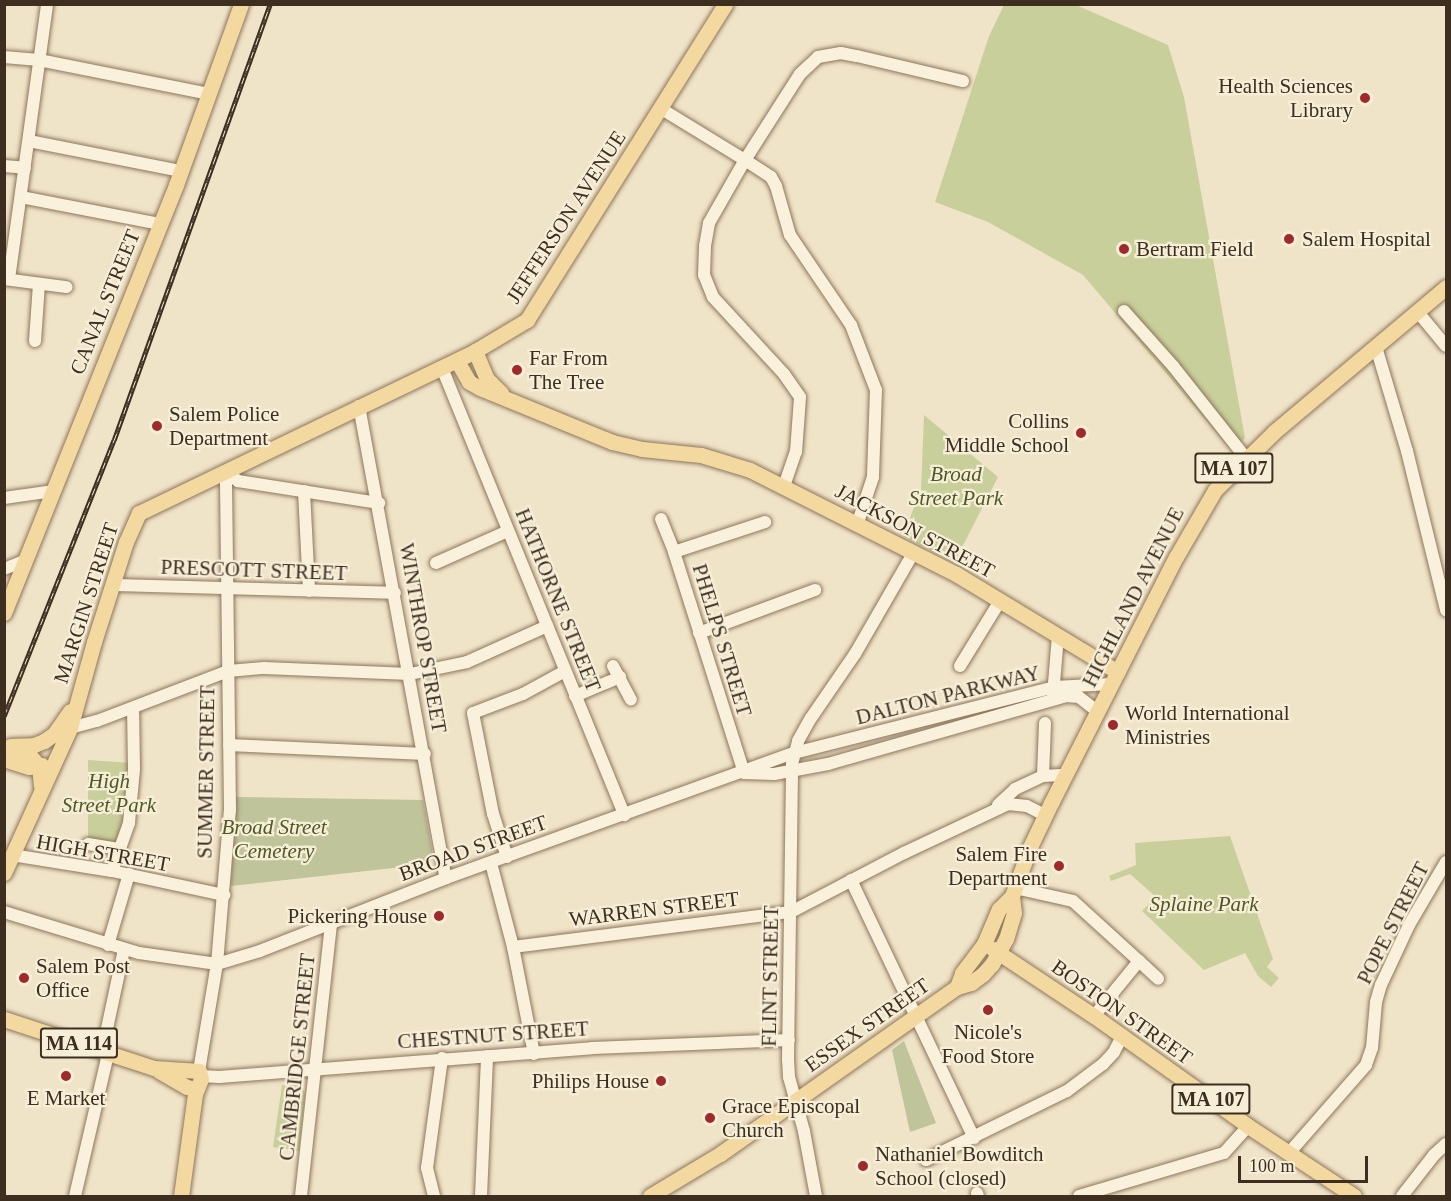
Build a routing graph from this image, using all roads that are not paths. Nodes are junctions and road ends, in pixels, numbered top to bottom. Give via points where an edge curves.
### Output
1 (47, 4) edge
2 (241, 4) edge
3 (725, 4) edge
4 (4, 57) edge
5 (39, 60) junction
6 (963, 81) dead end
7 (209, 94) junction
8 (660, 108) junction
9 (29, 141) junction
10 (745, 160) junction
11 (4, 166) edge
12 (25, 168) junction
13 (181, 171) junction
14 (21, 197) junction
15 (160, 224) junction
16 (7, 279) edge
17 (39, 284) junction
18 (66, 287) dead end
19 (1446, 287) edge
20 (1124, 311) dead end
21 (1417, 311) junction
22 (35, 341) dead end
23 (1446, 346) edge
24 (1376, 347) junction
25 (475, 351) junction
26 (457, 360) junction
27 (442, 368) junction
28 (480, 388) junction
29 (511, 400) junction
30 (455, 401) junction
31 (359, 406) junction
32 (1245, 457) junction
33 (226, 471) junction
34 (784, 486) junction
35 (53, 491) junction
36 (304, 491) junction
37 (4, 498) edge
38 (379, 503) junction
39 (661, 519) dead end
40 (765, 522) dead end
41 (857, 525) junction
42 (508, 531) junction
43 (674, 552) junction
44 (914, 552) junction
45 (26, 560) junction
46 (436, 563) dead end
47 (4, 569) edge
48 (113, 585) junction
49 (227, 588) junction
50 (815, 590) dead end
51 (309, 591) junction
52 (395, 593) junction
53 (1445, 597) edge
54 (1000, 601) junction
55 (1446, 610) edge
56 (4, 614) edge
57 (547, 626) junction
58 (699, 633) junction
59 (1058, 636) junction
60 (613, 666) dead end
61 (960, 666) dead end
62 (228, 671) junction
63 (565, 671) junction
64 (410, 674) junction
65 (620, 677) junction
66 (1115, 678) junction
67 (1053, 693) junction
68 (575, 696) junction
69 (631, 700) dead end
70 (76, 701) junction
71 (133, 708) junction
72 (1097, 711) junction
73 (1045, 723) dead end
74 (70, 728) junction
75 (229, 745) junction
76 (6, 750) edge
77 (795, 753) junction
78 (425, 754) junction
79 (56, 757) junction
80 (39, 766) junction
81 (792, 772) junction
82 (744, 773) junction
83 (1065, 774) junction
84 (1043, 776) junction
85 (41, 789) junction
86 (993, 810) junction
87 (624, 815) junction
88 (1045, 815) junction
89 (88, 844) dead end
90 (121, 849) junction
91 (12, 855) junction
92 (507, 857) junction
93 (491, 862) junction
94 (1446, 862) edge
95 (112, 871) junction
96 (4, 873) edge
97 (129, 874) junction
98 (446, 878) junction
99 (851, 880) junction
100 (1013, 892) junction
101 (224, 895) junction
102 (4, 912) edge
103 (791, 912) junction
104 (331, 922) junction
105 (984, 944) junction
106 (108, 945) junction
107 (513, 947) junction
108 (124, 949) junction
109 (999, 953) junction
110 (1139, 962) junction
111 (217, 964) junction
112 (1158, 979) dead end
113 (957, 987) junction
114 (916, 1016) junction
115 (1094, 1016) junction
116 (4, 1019) edge
117 (1122, 1036) junction
118 (789, 1040) junction
119 (105, 1053) junction
120 (534, 1054) junction
121 (487, 1056) junction
122 (442, 1058) junction
123 (315, 1068) junction
124 (191, 1078) junction
125 (795, 1101) junction
126 (1248, 1126) junction
127 (974, 1138) junction
128 (1446, 1144) edge
129 (1289, 1153) junction
130 (926, 1160) dead end
131 (75, 1197) edge
132 (181, 1197) edge
133 (301, 1197) edge
134 (434, 1197) edge
135 (481, 1197) edge
136 (650, 1197) edge
137 (816, 1197) edge
138 (1079, 1197) edge
139 (1354, 1197) edge
140 (1402, 1197) edge

1 - 5 street
2 - 7 main road, CANAL STREET
3 - 8 main road, JEFFERSON AVENUE
4 - 5 street
5 - 7 street
5 - 9 street
6 - 10 street via 857,56 835,53 818,57 800,74
7 - 13 main road, CANAL STREET
8 - 10 street
8 - 25 main road, JEFFERSON AVENUE via 526,320
9 - 12 street
9 - 13 street
10 - 34 street via 709,223 704,275 713,297 784,374 800,397 796,452
10 - 41 street via 771,177 790,235 851,325 876,390 873,477
11 - 12 street
12 - 14 street
13 - 15 main road, CANAL STREET
14 - 15 street
14 - 16 street
15 - 35 main road, CANAL STREET
16 - 17 street
17 - 18 street
17 - 22 street
19 - 21 main road, HIGHLAND AVENUE / MA 107
20 - 32 street
21 - 23 street
21 - 24 main road, HIGHLAND AVENUE / MA 107
24 - 32 main road, HIGHLAND AVENUE / MA 107
24 - 53 street
25 - 26 main road, JEFFERSON AVENUE
25 - 29 main road, JACKSON STREET via 487,379
26 - 27 main road, JEFFERSON AVENUE
26 - 28 main road, JACKSON STREET via 469,382
27 - 30 street, HATHORNE STREET
27 - 31 main road, JEFFERSON AVENUE
28 - 29 main road, JACKSON STREET
28 - 30 street via 462,390
29 - 34 main road, JACKSON STREET via 612,442 717,458
30 - 42 street, HATHORNE STREET
31 - 33 main road, JEFFERSON AVENUE
31 - 38 street, WINTHROP STREET
32 - 66 main road, HIGHLAND AVENUE / MA 107 via 1203,507
33 - 36 street via 238,481
33 - 48 main road, MARGIN STREET via 139,513
33 - 49 street, SUMMER STREET
34 - 41 main road, JACKSON STREET
35 - 37 street
35 - 45 main road, CANAL STREET
36 - 38 street
36 - 51 street
38 - 52 street, WINTHROP STREET
39 - 43 street, PHELPS STREET
40 - 43 street
41 - 44 main road, JACKSON STREET
42 - 46 street
42 - 57 street, HATHORNE STREET
43 - 58 street, PHELPS STREET
44 - 54 main road, JACKSON STREET
44 - 77 street via 855,654 811,718
45 - 47 street
45 - 56 main road, CANAL STREET
48 - 49 street, PRESCOTT STREET
48 - 70 main road, MARGIN STREET
49 - 51 street, PRESCOTT STREET
49 - 62 street, SUMMER STREET
50 - 58 street
51 - 52 street, PRESCOTT STREET
52 - 64 street, WINTHROP STREET
53 - 55 street
54 - 59 main road, JACKSON STREET
54 - 61 street
57 - 63 street, HATHORNE STREET
57 - 64 street via 467,662
58 - 82 street, PHELPS STREET
59 - 66 main road, JACKSON STREET
59 - 67 street
60 - 65 street
62 - 64 street via 264,668
62 - 71 street
62 - 75 street, SUMMER STREET
63 - 68 street, HATHORNE STREET
63 - 92 street via 523,694 473,713 493,814
64 - 78 street, WINTHROP STREET
65 - 68 street
65 - 69 street
66 - 67 street, DALTON PARKWAY
66 - 72 main road, HIGHLAND AVENUE / MA 107
67 - 72 street, DALTON PARKWAY via 1074,696
67 - 77 street, DALTON PARKWAY
67 - 81 street, DALTON PARKWAY via 969,726
68 - 87 street, HATHORNE STREET
70 - 74 main road, MARGIN STREET
70 - 76 main road via 54,734 34,745
71 - 74 street
71 - 90 street via 132,801
72 - 83 main road, HIGHLAND AVENUE / MA 107
73 - 84 street
74 - 79 main road, MARGIN STREET
75 - 78 street
75 - 101 street, SUMMER STREET via 230,810
76 - 80 main road via 31,757
77 - 81 street, FLINT STREET
77 - 82 street, BROAD STREET
78 - 98 street, WINTHROP STREET
79 - 80 main road
79 - 85 main road, MARGIN STREET
80 - 85 main road
81 - 82 street, BROAD STREET
81 - 103 street, FLINT STREET
82 - 87 street, BROAD STREET
83 - 84 street, WARREN STREET
83 - 88 main road, ESSEX STREET / MA 107
84 - 86 street, WARREN STREET via 1015,789
85 - 91 main road, MARGIN STREET
86 - 88 street, WARREN STREET via 1008,804 1020,805
86 - 99 street, WARREN STREET
87 - 92 street, BROAD STREET
88 - 100 main road, ESSEX STREET / MA 107
89 - 90 street
90 - 95 street
91 - 95 street, HIGH STREET
91 - 96 main road, MARGIN STREET
92 - 93 street, BROAD STREET
93 - 98 street, BROAD STREET
93 - 107 street
94 - 129 street, POPE STREET via 1384,977 1366,1065
95 - 97 street, HIGH STREET
97 - 101 street, HIGH STREET
97 - 106 street
98 - 104 street, BROAD STREET
99 - 103 street, WARREN STREET
99 - 114 street
100 - 105 main road, ESSEX STREET / MA 107 via 999,909
100 - 109 main road, ESSEX STREET / MA 107 via 1014,913
100 - 110 street via 1072,902
101 - 111 street, SUMMER STREET
102 - 106 street
103 - 107 street, WARREN STREET
103 - 118 street, FLINT STREET
104 - 111 street, BROAD STREET
104 - 123 street, CAMBRIDGE STREET
105 - 109 main road, BOSTON STREET / MA 107
105 - 113 main road, ESSEX STREET via 962,973
106 - 108 street
107 - 120 street
108 - 111 street
108 - 119 street
109 - 113 main road, ESSEX STREET via 983,974
109 - 115 main road, BOSTON STREET / MA 107
110 - 112 street
110 - 115 street
111 - 124 street, SUMMER STREET via 204,1043
113 - 114 main road, ESSEX STREET
114 - 125 main road, ESSEX STREET
114 - 127 street
115 - 117 main road, BOSTON STREET / MA 107
116 - 119 main road, MA 114
117 - 126 main road, BOSTON STREET / MA 107
117 - 127 street via 1103,1064 1067,1091
118 - 120 street, CHESTNUT STREET via 709,1041
118 - 125 street, FLINT STREET via 789,1077
119 - 124 main road, MA 114
119 - 131 street
120 - 121 street, CHESTNUT STREET
121 - 122 street, CHESTNUT STREET
121 - 135 street
122 - 123 street, CHESTNUT STREET
122 - 134 street via 428,1168
123 - 124 street, CHESTNUT STREET
123 - 133 street, CAMBRIDGE STREET
124 - 132 main road, SUMMER STREET via 192,1122
125 - 136 main road, ESSEX STREET
125 - 137 street, FLINT STREET
126 - 129 main road, BOSTON STREET / MA 107
126 - 138 street via 1224,1154
127 - 130 street
128 - 140 street
129 - 139 main road, BOSTON STREET / MA 107

